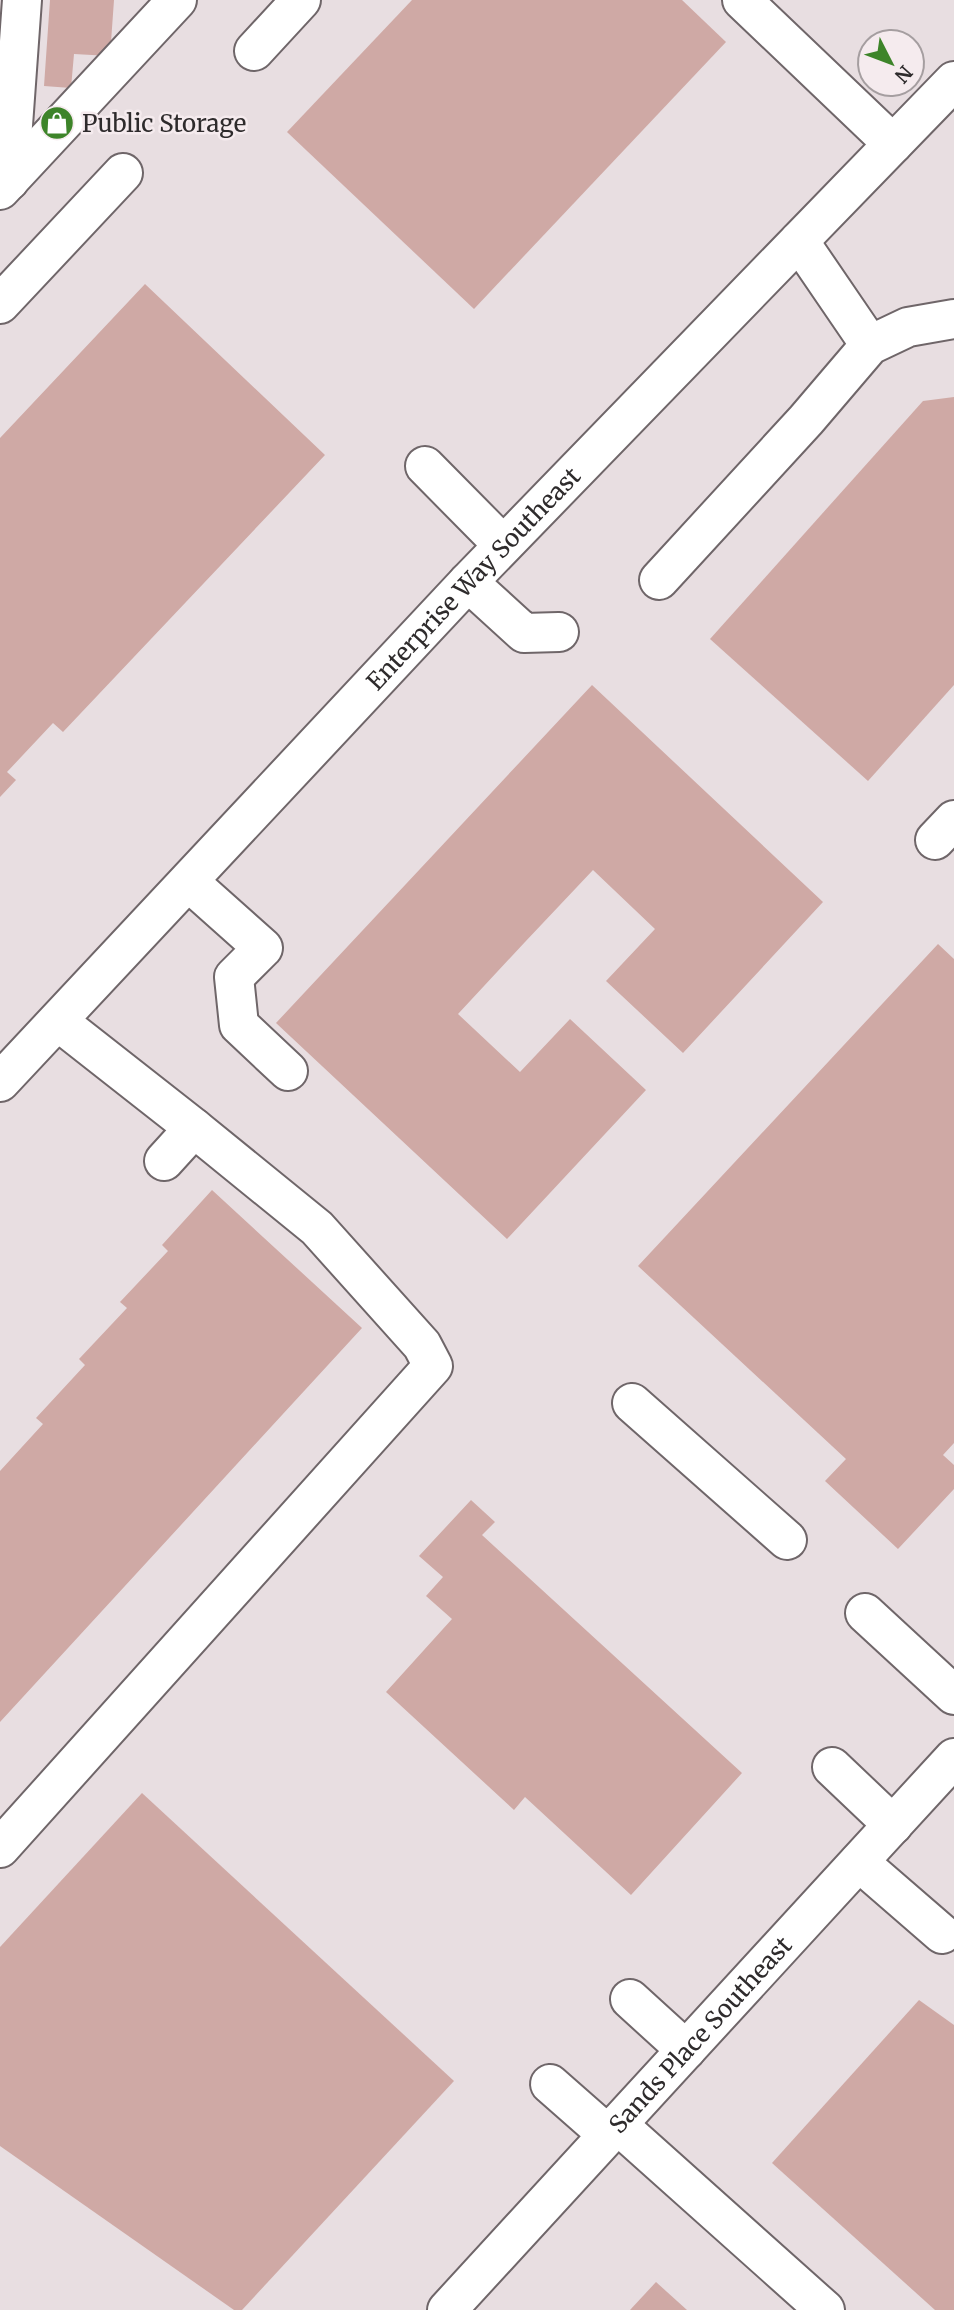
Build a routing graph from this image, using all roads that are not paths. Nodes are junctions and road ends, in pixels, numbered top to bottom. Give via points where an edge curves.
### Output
1 (22, 0) edge
2 (135, 0) edge
3 (177, 0) edge
4 (301, 0) edge
5 (743, 0) edge
6 (131, 49) junction
7 (254, 51) dead end
8 (954, 81) edge
9 (893, 144) junction
10 (123, 173) dead end
11 (4, 185) edge
12 (799, 241) junction
13 (0, 304) edge
14 (954, 319) edge
15 (870, 345) junction
16 (425, 466) dead end
17 (503, 545) junction
18 (659, 580) dead end
19 (468, 582) junction
20 (559, 632) dead end
21 (189, 882) junction
22 (59, 1022) junction
23 (288, 1071) dead end
24 (0, 1082) edge
25 (194, 1128) junction
26 (164, 1161) dead end
27 (632, 1402) dead end
28 (787, 1541) dead end
29 (865, 1612) dead end
30 (954, 1695) edge
31 (832, 1767) dead end
32 (950, 1772) edge
33 (892, 1825) junction
34 (0, 1848) edge
35 (859, 1862) junction
36 (942, 1934) dead end
37 (630, 1999) dead end
38 (686, 2050) junction
39 (550, 2084) dead end
40 (613, 2129) junction
41 (447, 2310) edge
42 (825, 2310) edge

1 - 11 street
2 - 6 street
3 - 6 street
4 - 7 street
5 - 9 street
6 - 11 street
8 - 9 street, Enterprise Way Southeast
9 - 12 street, Enterprise Way Southeast
10 - 13 street
12 - 15 street
12 - 17 street, Enterprise Way Southeast
14 - 15 street via 908,327
15 - 18 street
16 - 17 street
17 - 19 street, Enterprise Way Southeast
19 - 20 street via 524,633
19 - 21 street, Enterprise Way Southeast
21 - 22 street, Enterprise Way Southeast
21 - 23 street via 263,948 234,976 239,1025
22 - 24 street, Enterprise Way Southeast
22 - 25 street
25 - 26 street
25 - 34 street via 317,1228 422,1345 433,1366
27 - 28 street
29 - 30 street
31 - 33 street
32 - 33 street, Sands Place Southeast
33 - 35 street, Sands Place Southeast
35 - 36 street
35 - 38 street, Sands Place Southeast
37 - 38 street
38 - 40 street, Sands Place Southeast
39 - 40 street
40 - 41 street, Sands Place Southeast
40 - 42 street

